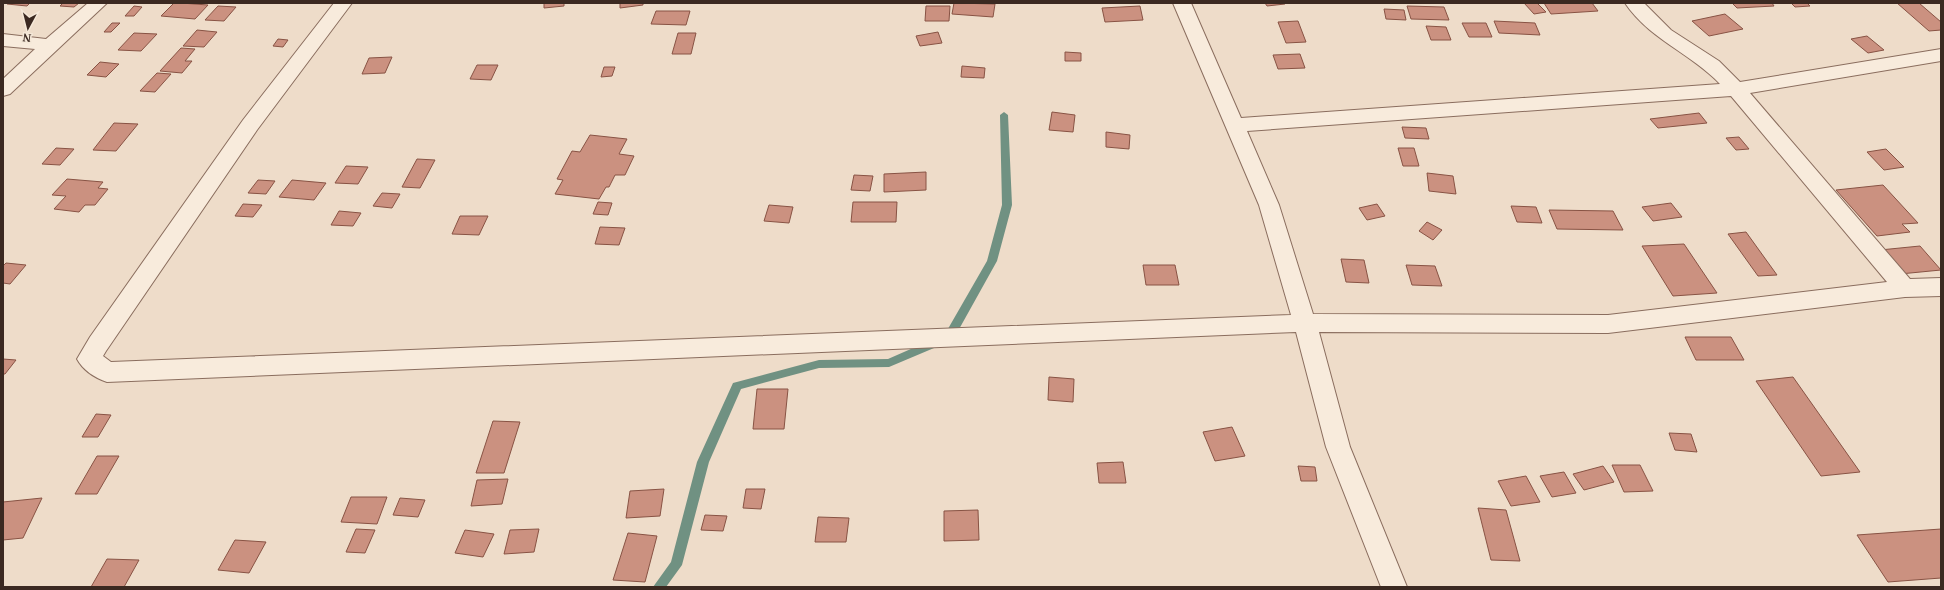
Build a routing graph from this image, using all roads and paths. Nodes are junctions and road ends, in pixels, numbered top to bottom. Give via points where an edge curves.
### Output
1 (98, 3) edge
2 (343, 3) edge
3 (1182, 3) edge
4 (1634, 3) edge
5 (3, 40) edge
6 (50, 45) junction
7 (1941, 55) edge
8 (1736, 89) junction
9 (3, 90) edge
10 (1234, 125) junction
11 (1941, 287) edge
12 (1905, 288) junction
13 (1305, 323) junction
14 (1394, 587) edge

1 - 6 street
2 - 13 street via 250,126 98,344 89,359 107,372
3 - 10 street
4 - 8 street via 1665,34 1713,65
5 - 6 street
6 - 9 street
7 - 8 street
8 - 10 street
8 - 12 street
10 - 13 street via 1269,205
11 - 12 street
12 - 13 street via 1608,324
13 - 14 street via 1338,447

